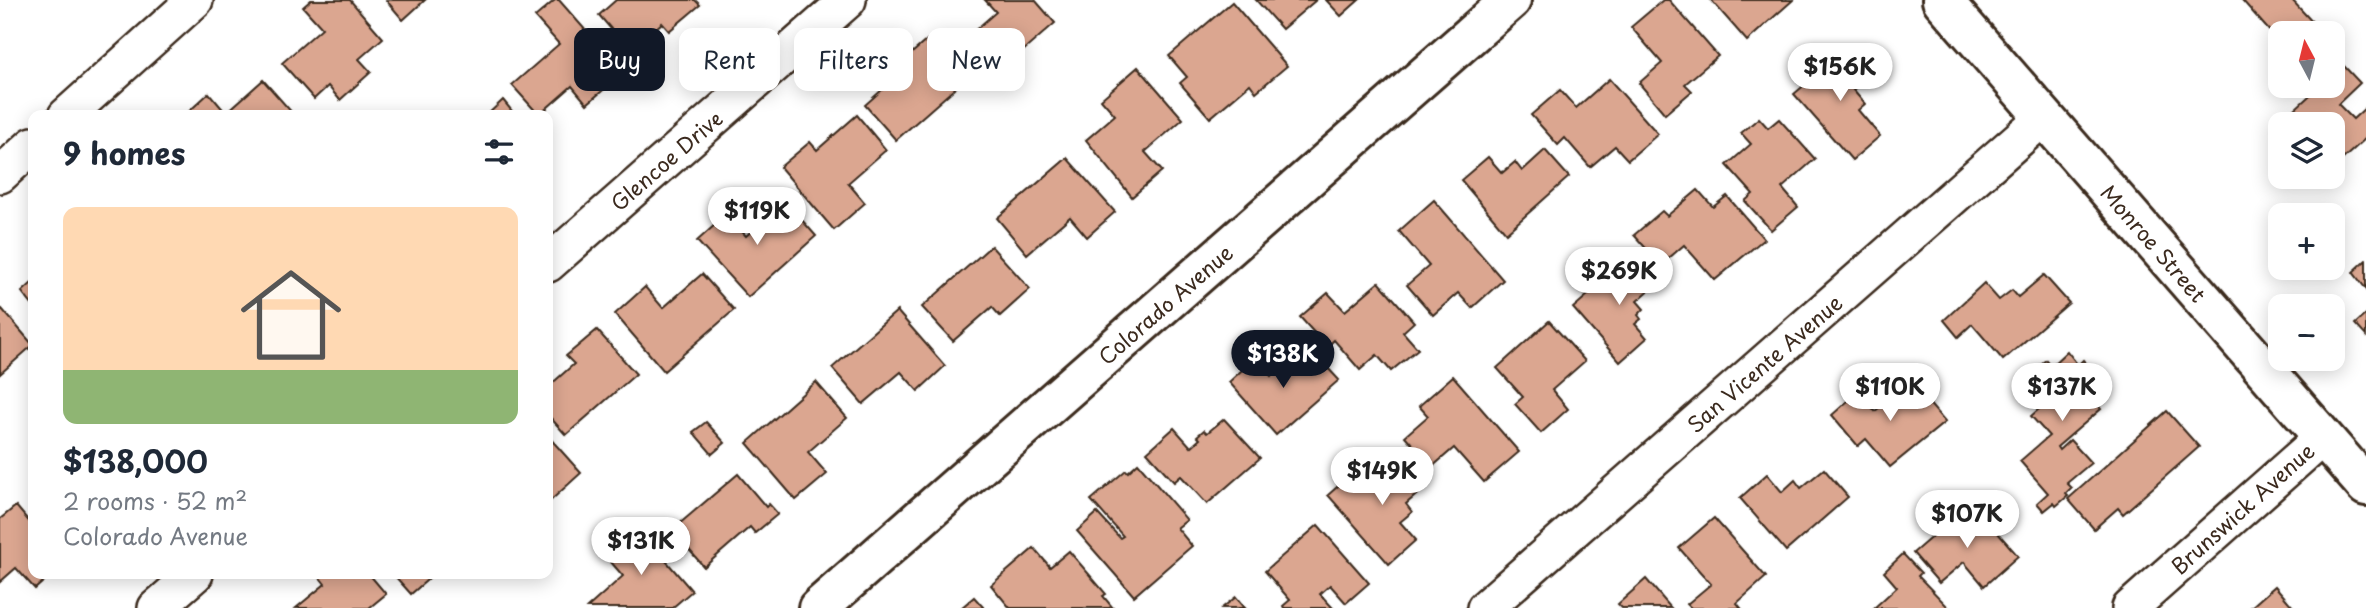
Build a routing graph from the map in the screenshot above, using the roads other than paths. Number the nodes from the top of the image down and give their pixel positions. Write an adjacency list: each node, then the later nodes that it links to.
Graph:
1 (195, 0): 5 (street)
2 (848, 0): 9 (street, Glencoe Drive)
3 (1511, 0): 14 (street, Colorado Avenue)
4 (1942, 0): 6 (street, Monroe Street)
5 (73, 110)
6 (2044, 117): 10 (street, Monroe Street); 15 (street, San Vicente Avenue)
7 (28, 150): 8 (street)
8 (0, 175)
9 (553, 260)
10 (2323, 437): 11 (street, Monroe Street); 16 (street, Brunswick Avenue)
11 (2366, 486)
12 (189, 579): 13 (street)
13 (156, 608)
14 (818, 608)
15 (1485, 608)
16 (2130, 608)

